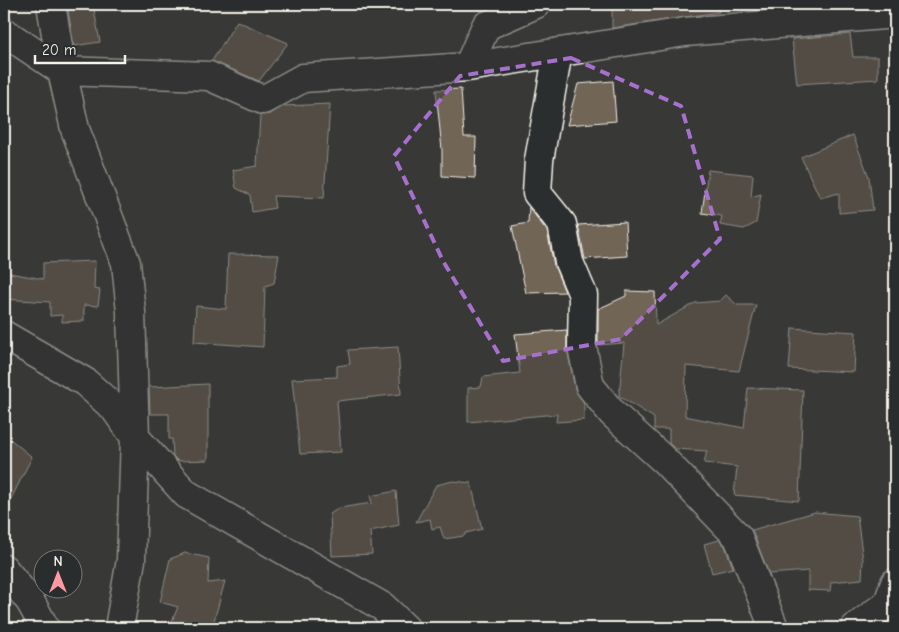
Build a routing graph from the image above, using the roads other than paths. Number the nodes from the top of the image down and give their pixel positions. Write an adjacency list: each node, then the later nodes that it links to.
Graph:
1 (51, 4): 8 (street)
2 (536, 4): 7 (street)
3 (851, 4): 4 (street)
4 (890, 12): 6 (street)
5 (4, 32): 8 (street)
6 (558, 52): 7 (street); 16 (street)
7 (468, 67): 8 (street)
8 (62, 71): 10 (street)
9 (4, 334): 10 (street)
10 (135, 438): 14 (street); 15 (street)
11 (4, 569): 13 (street)
12 (895, 583): 17 (street)
13 (45, 628)
14 (120, 628)
15 (405, 628)
16 (774, 628)
17 (855, 628)

